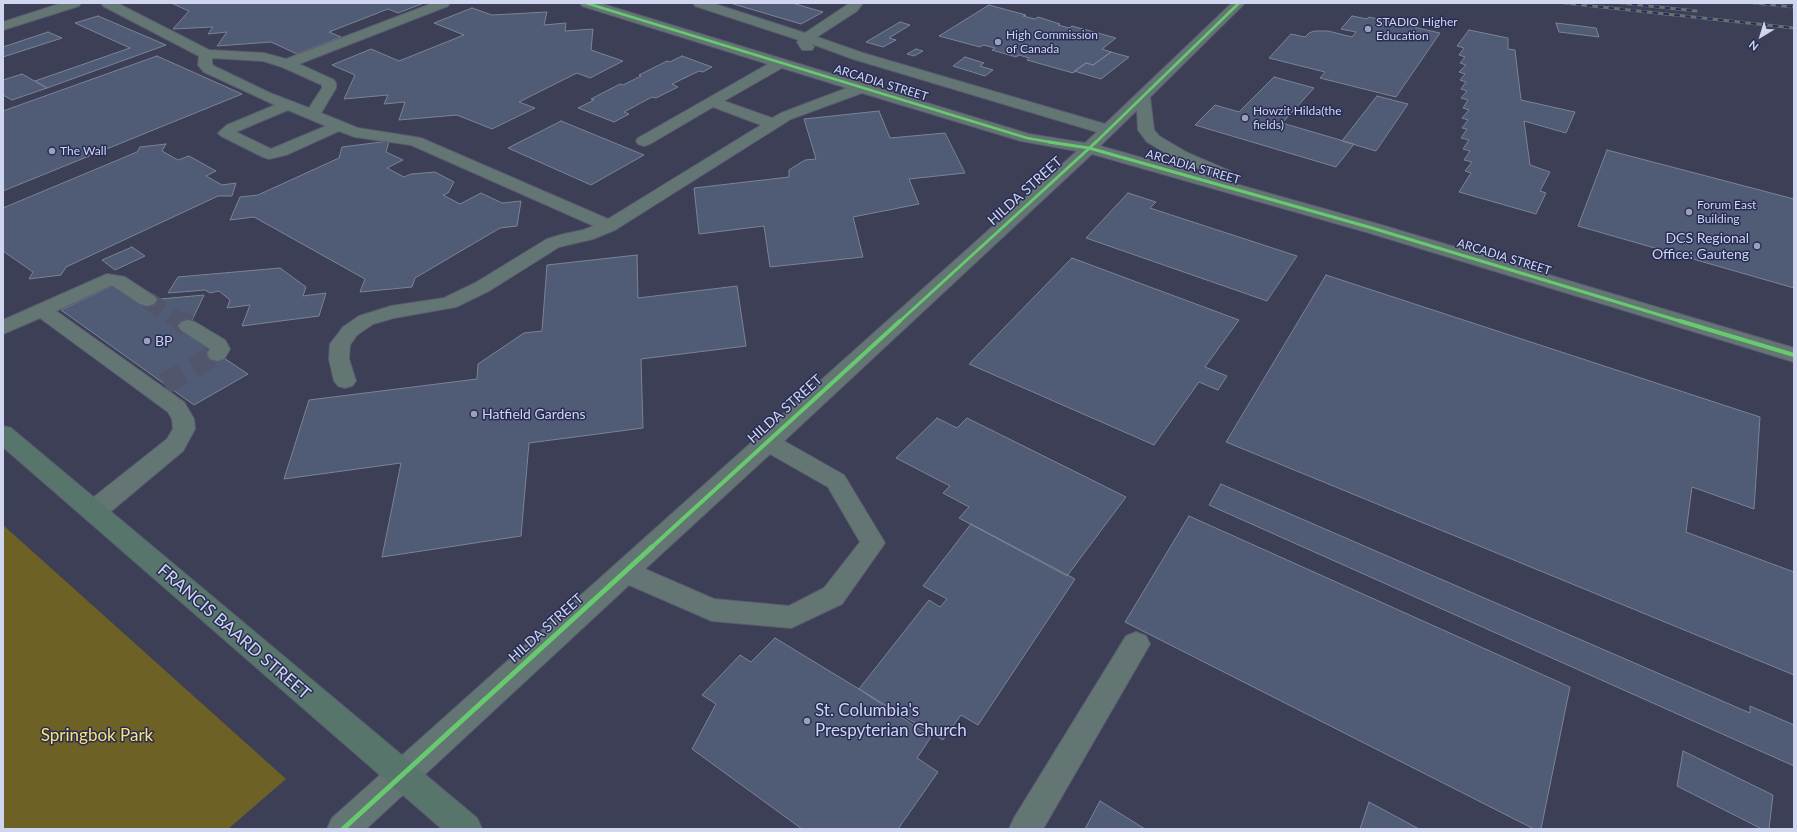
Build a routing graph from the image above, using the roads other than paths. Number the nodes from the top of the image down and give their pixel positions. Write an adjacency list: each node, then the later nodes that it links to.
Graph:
1 (75, 3): 9 (street)
2 (107, 3): 11 (street)
3 (444, 3): 12 (street)
4 (586, 3): 13 (street, ARCADIA STREET)
5 (611, 3): 21 (street)
6 (699, 3): 10 (street)
7 (1239, 3): 15 (street, HILDA STREET)
8 (857, 4): 10 (street)
9 (3, 26)
10 (807, 38): 21 (street)
11 (206, 54): 12 (street); 17 (street)
12 (287, 64): 18 (street)
13 (780, 64): 14 (street, ARCADIA STREET); 16 (street)
14 (861, 88): 19 (street); 21 (street, ARCADIA STREET)
15 (1143, 97): 21 (street, HILDA STREET); 24 (street)
16 (712, 102): 19 (street); 22 (street)
17 (288, 105): 18 (street); 20 (street)
18 (313, 114): 20 (street)
19 (773, 124): 23 (street)
20 (340, 125): 23 (street)
21 (1099, 139): 24 (street, ARCADIA STREET); 33 (street, HILDA STREET)
22 (644, 141)
23 (609, 226): 31 (street)
24 (1372, 228): 30 (street, ARCADIA STREET)
25 (147, 300): 26 (street)
26 (41, 310): 28 (street); 34 (street)
27 (188, 326): 29 (street)
28 (3, 328)
29 (217, 354)
30 (1794, 355)
31 (345, 381)
32 (3, 434): 34 (main road, FRANCIS BAARD STREET)
33 (766, 441): 35 (street, HILDA STREET); 35 (street)
34 (94, 511): 37 (main road, FRANCIS BAARD STREET)
35 (624, 572): 37 (street, HILDA STREET)
36 (1136, 644): 40 (street)
37 (401, 774): 38 (street, HILDA STREET); 39 (main road, FRANCIS BAARD STREET)
38 (343, 829)
39 (466, 829)
40 (1025, 829)

